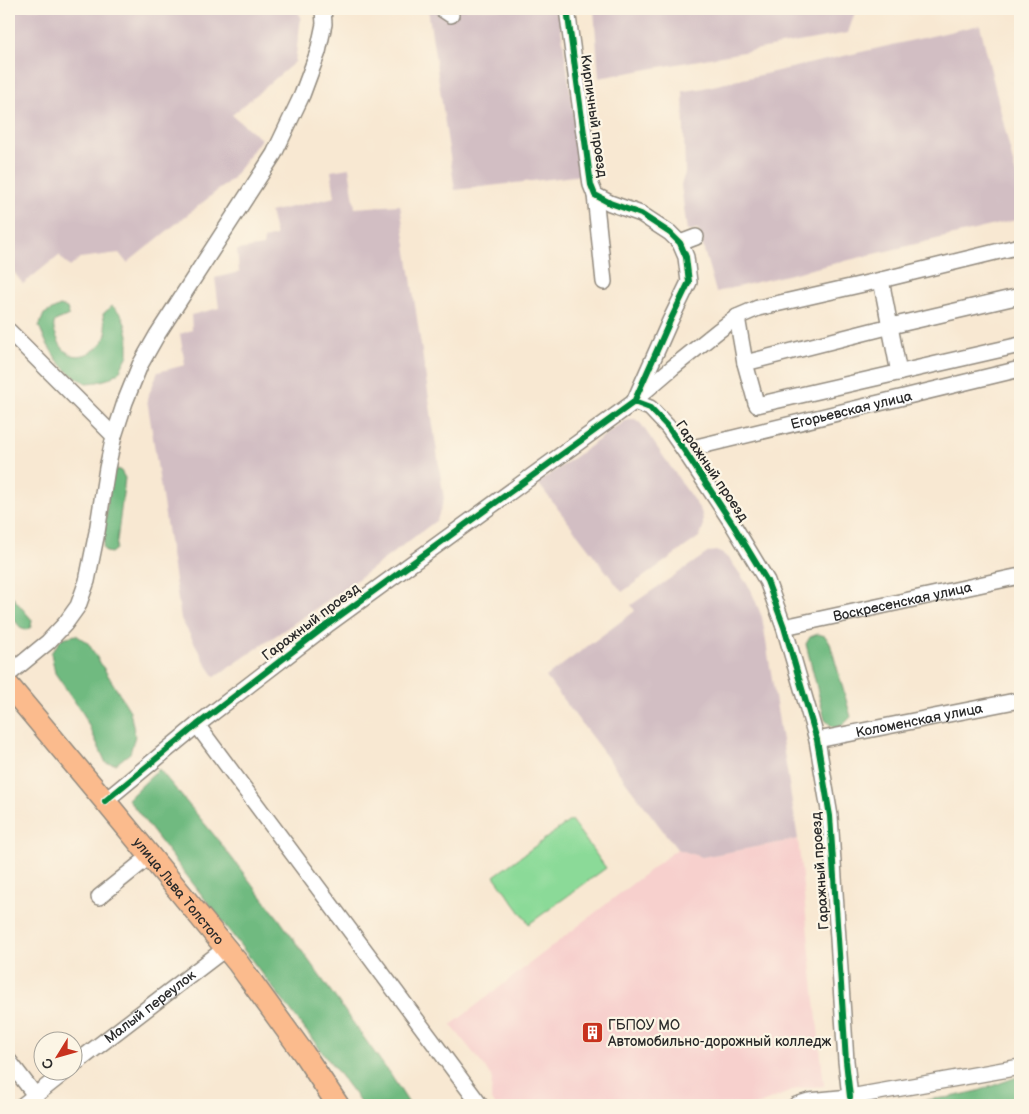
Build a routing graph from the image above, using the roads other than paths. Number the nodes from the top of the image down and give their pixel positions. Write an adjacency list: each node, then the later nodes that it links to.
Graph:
1 (323, 9): 18 (street)
2 (567, 9): 3 (street, Кирпичный проезд)
3 (595, 195): 5 (street, Кирпичный проезд); 8 (street)
4 (696, 237): 5 (street)
5 (680, 244): 17 (street)
6 (1020, 246): 7 (street)
7 (881, 280): 10 (street); 11 (street)
8 (604, 282)
9 (1020, 296): 11 (street)
10 (737, 318): 14 (street); 17 (street)
11 (891, 326): 14 (street); 16 (street)
12 (9, 333): 18 (street)
13 (1020, 345): 16 (street)
14 (745, 363): 16 (street)
15 (1020, 369): 19 (street, Егорьевская улица)
16 (899, 373)
17 (634, 402): 19 (street, Гаражный проезд); 25 (street, Гаражный проезд)
18 (114, 436): 22 (street)
19 (684, 450): 21 (street, Гаражный проезд)
20 (1020, 576): 21 (street, Воскресенская улица)
21 (784, 626): 26 (street, Гаражный проезд)
22 (9, 674)
23 (9, 686): 27 (highway, улица Льва Толстого)
24 (1020, 700): 26 (street, Коломенская улица)
25 (198, 725): 27 (street, Гаражный проезд); 40 (street)
26 (817, 740): 36 (street, Гаражный проезд)
27 (106, 801): 28 (highway, улица Льва Толстого)
28 (150, 856): 29 (street); 30 (highway, улица Льва Толстого)
29 (99, 896)
30 (226, 948): 31 (street, Малый переулок); 39 (highway, улица Льва Толстого)
31 (82, 1058)
32 (9, 1061): 35 (street)
33 (1020, 1067): 36 (street)
34 (51, 1082): 35 (street)
35 (35, 1094): 38 (street)
36 (850, 1096): 37 (street)
37 (805, 1104)
38 (23, 1105)
39 (338, 1105)
40 (480, 1105)

